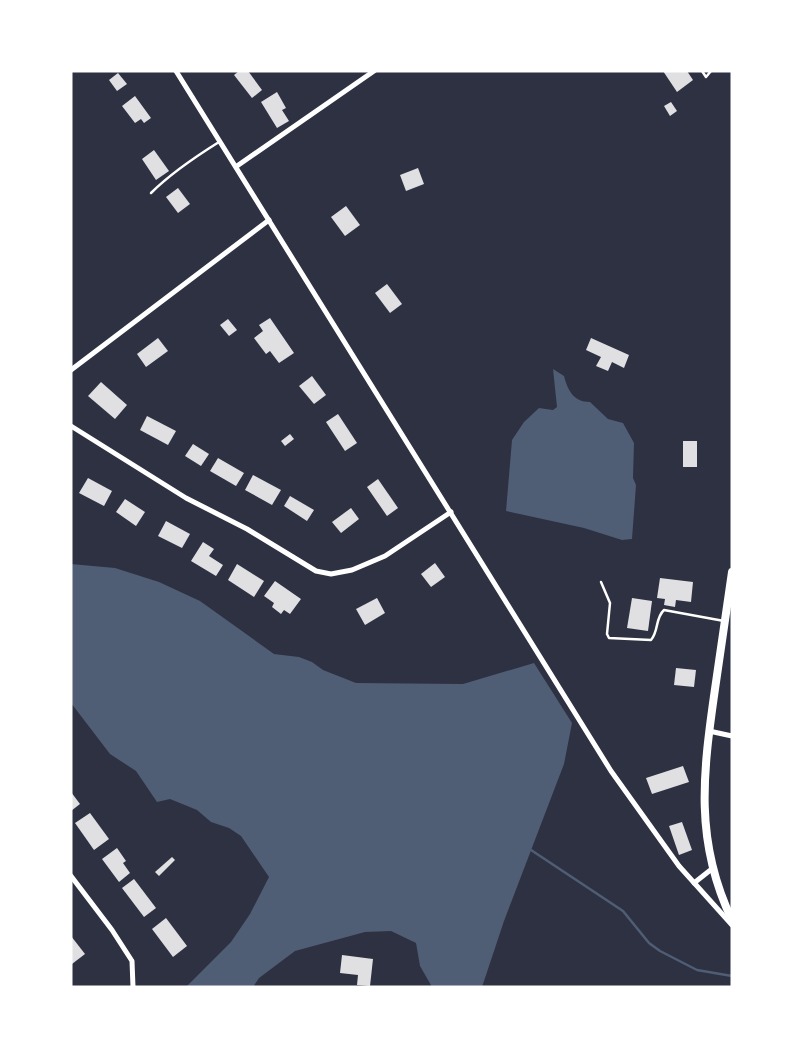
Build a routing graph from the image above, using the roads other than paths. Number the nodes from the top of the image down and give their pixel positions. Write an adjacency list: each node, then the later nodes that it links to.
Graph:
1 (176, 71): 5 (street)
2 (374, 71): 6 (street)
3 (702, 71): 4 (lane)
4 (712, 71)
5 (220, 141): 6 (street); 7 (lane)
6 (237, 166): 8 (street)
7 (151, 193)
8 (269, 220): 9 (street); 11 (street)
9 (71, 370)
10 (71, 426): 11 (street)
11 (451, 512): 19 (street)
12 (732, 572): 14 (main road)
13 (602, 582): 14 (lane)
14 (725, 621): 15 (main road)
15 (709, 731): 16 (street); 17 (main road)
16 (732, 736)
17 (713, 868): 19 (street); 20 (main road)
18 (71, 876): 22 (street)
19 (694, 883): 21 (street)
20 (732, 920)
21 (732, 925)
22 (133, 987)

